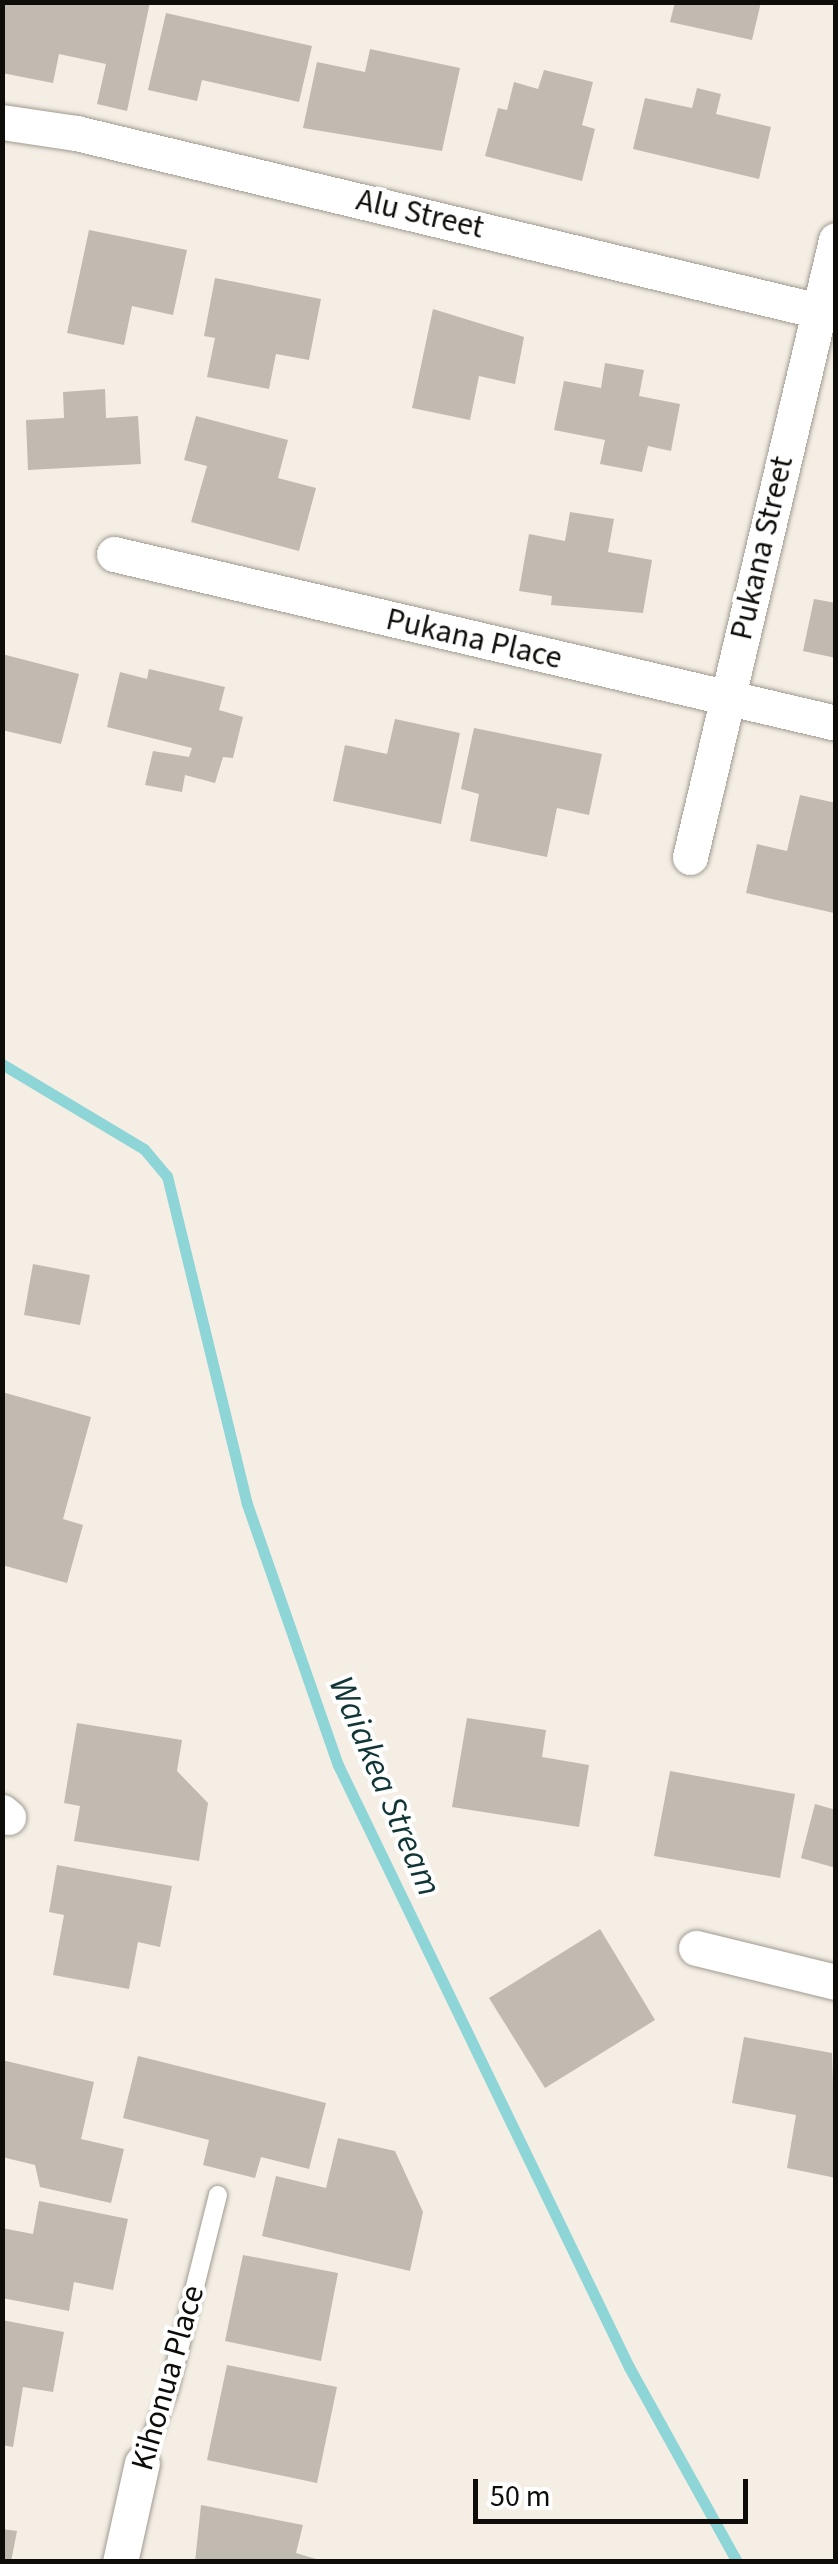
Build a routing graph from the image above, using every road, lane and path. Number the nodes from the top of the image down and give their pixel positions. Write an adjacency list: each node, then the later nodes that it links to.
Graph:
1 (2, 122): 3 (street, Alu Street)
2 (836, 240): 3 (street, Pukana Street)
3 (827, 313): 5 (street, Pukana Street)
4 (114, 554): 5 (street, Pukana Place)
5 (726, 699): 6 (street, Pukana Place); 7 (street, Pukana Street)
6 (836, 722)
7 (690, 857)
8 (696, 1948): 9 (street)
9 (836, 1982)
10 (218, 2195): 11 (lane, Kihonua Place)
11 (142, 2463): 12 (street, Kihonua Place)
12 (120, 2562)

